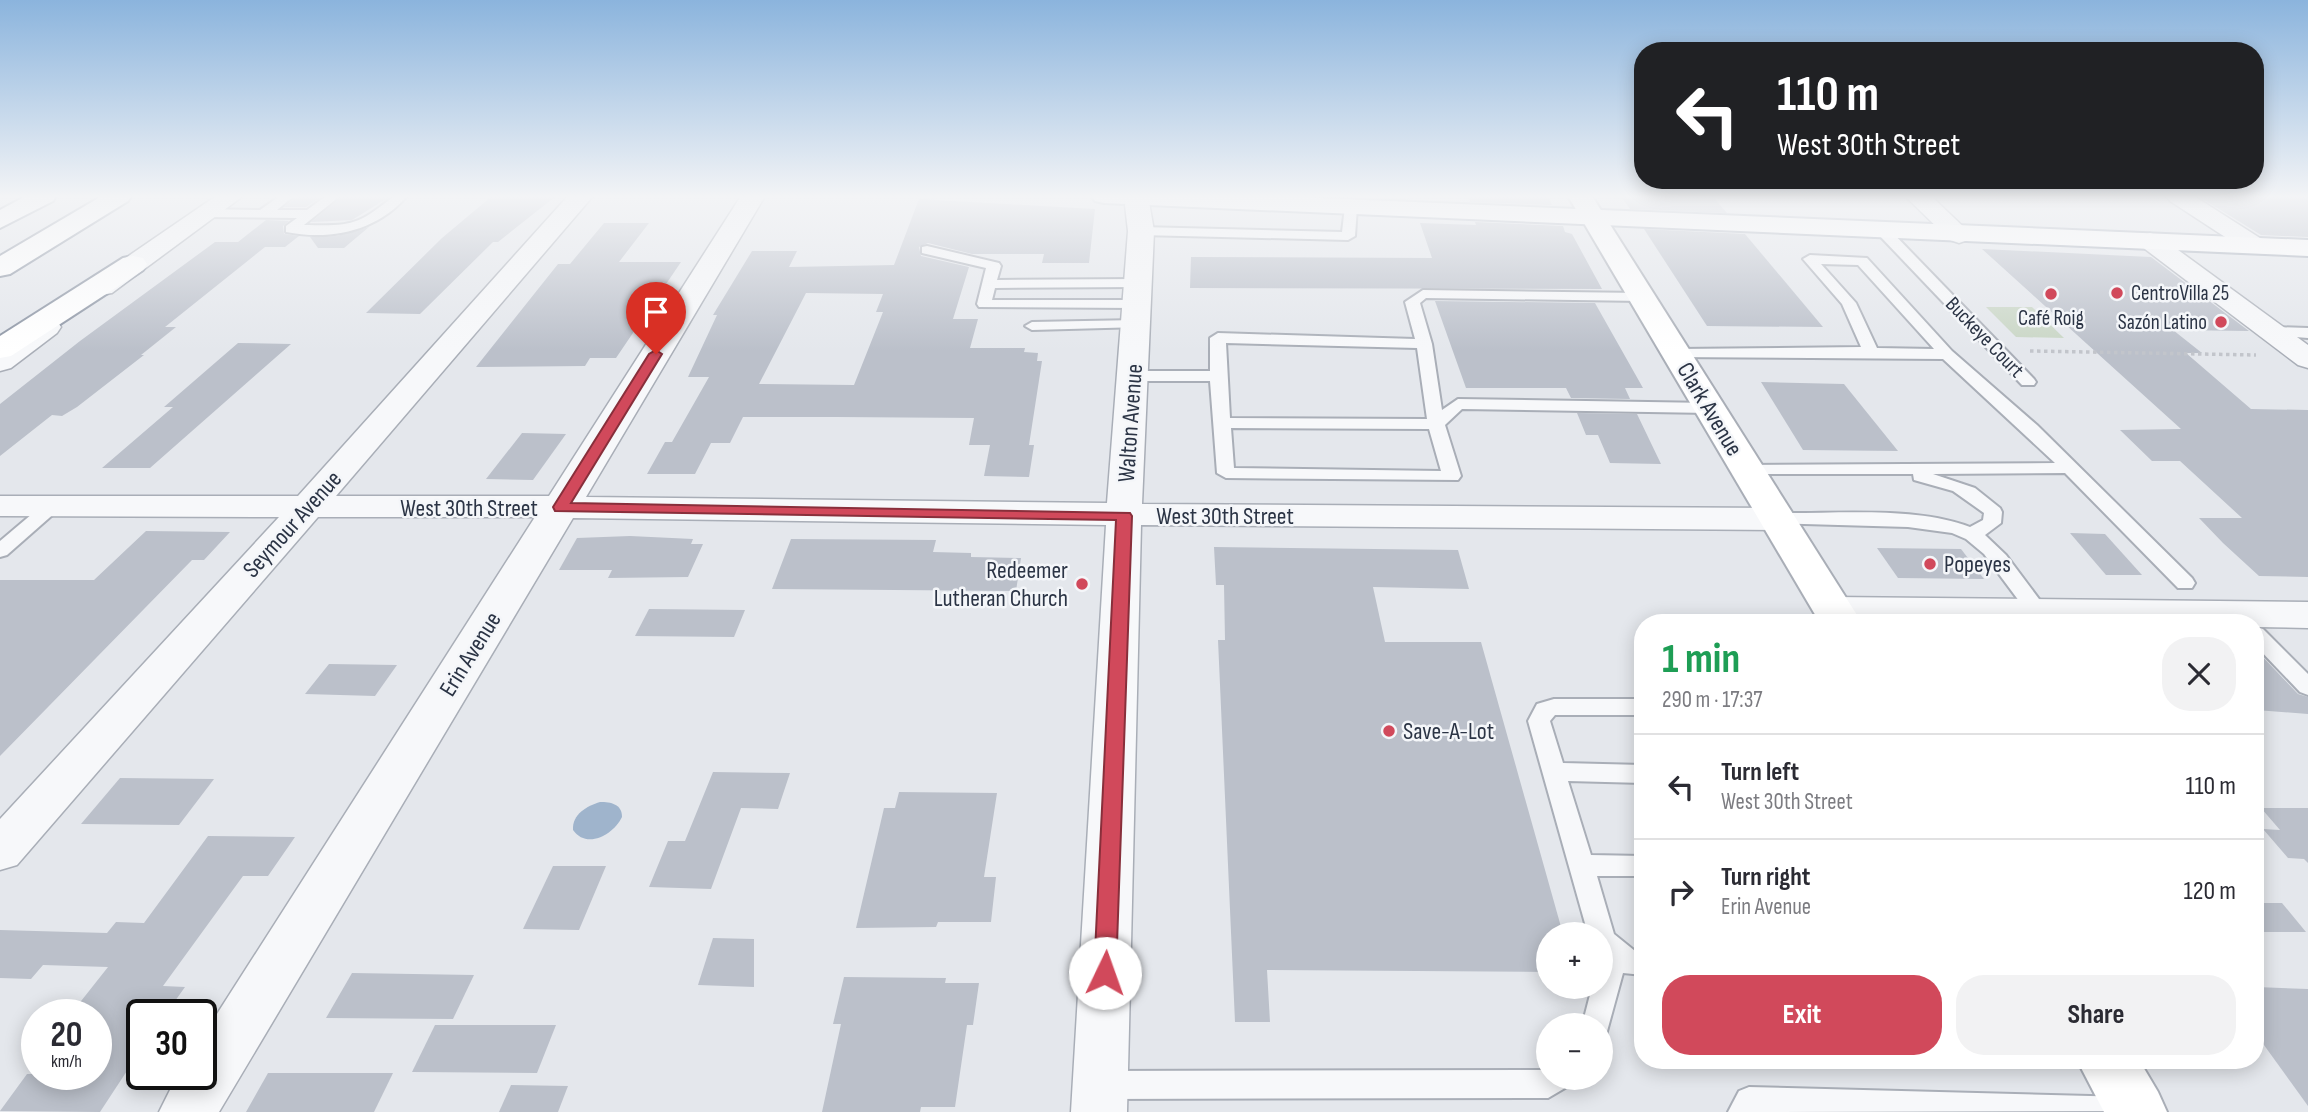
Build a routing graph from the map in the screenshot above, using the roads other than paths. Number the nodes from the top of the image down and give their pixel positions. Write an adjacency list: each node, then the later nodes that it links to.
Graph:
1 (33, 248): 11 (main road)
2 (156, 248): 10 (street)
3 (535, 248): 36 (street, Seymour Avenue)
4 (721, 248): 35 (street, Erin Avenue)
5 (1132, 248): 13 (street, Walton Avenue)
6 (1612, 248): 12 (main road, Clark Avenue)
7 (1899, 248): 26 (lane, Buckeye Court)
8 (2158, 248): 17 (street)
9 (928, 250): 13 (lane)
10 (133, 264): 18 (main road); 23 (street)
11 (0, 268)
12 (1642, 297): 16 (lane); 20 (main road, Clark Avenue)
13 (1137, 304): 14 (lane); 24 (street, Walton Avenue)
14 (1032, 326)
15 (2308, 333): 17 (lane)
16 (1424, 344): 25 (lane); 29 (lane)
17 (2269, 344): 22 (street)
18 (0, 349)
19 (1871, 352): 20 (lane); 21 (lane); 21 (lane)
20 (1676, 354): 27 (main road, Clark Avenue)
21 (1947, 354): 30 (lane)
22 (2308, 359)
23 (0, 362)
24 (1134, 376): 25 (lane); 37 (street, Walton Avenue)
25 (1218, 376): 28 (lane)
26 (2028, 382)
27 (1710, 408): 29 (lane); 31 (main road, Clark Avenue)
28 (1222, 423): 29 (lane); 29 (lane)
29 (1436, 424)
30 (2069, 468): 32 (lane); 41 (lane)
31 (1746, 469): 32 (lane); 38 (main road, Clark Avenue)
32 (1889, 469): 39 (lane)
33 (0, 506): 34 (street, West 30th Street)
34 (51, 507): 36 (street, West 30th Street); 40 (lane)
35 (561, 507): 36 (street, West 30th Street); 37 (street, West 30th Street); 62 (street, Erin Avenue)
36 (307, 508): 53 (street, Seymour Avenue)
37 (1124, 516): 38 (street, West 30th Street); 61 (street, Walton Avenue)
38 (1777, 519): 39 (lane); 43 (main road, Clark Avenue)
39 (1972, 534): 42 (lane)
40 (0, 551)
41 (2185, 583)
42 (2038, 612): 44 (street); 45 (street)
43 (1835, 614)
44 (1958, 614)
45 (2073, 614)
46 (2308, 615): 47 (street)
47 (2264, 621)
48 (2264, 642): 49 (lane)
49 (2308, 687)
50 (1634, 707): 51 (lane)
51 (1554, 772): 52 (lane); 54 (lane)
52 (1634, 774)
53 (0, 851)
54 (1581, 865): 55 (lane); 56 (lane)
55 (1634, 866)
56 (1615, 953): 57 (lane); 58 (lane)
57 (1634, 963)
58 (1599, 1013)
59 (2111, 1069): 64 (main road)
60 (1536, 1084): 61 (lane)
61 (1100, 1098)
62 (187, 1112)
63 (1743, 1112): 64 (lane)
64 (2137, 1112)

